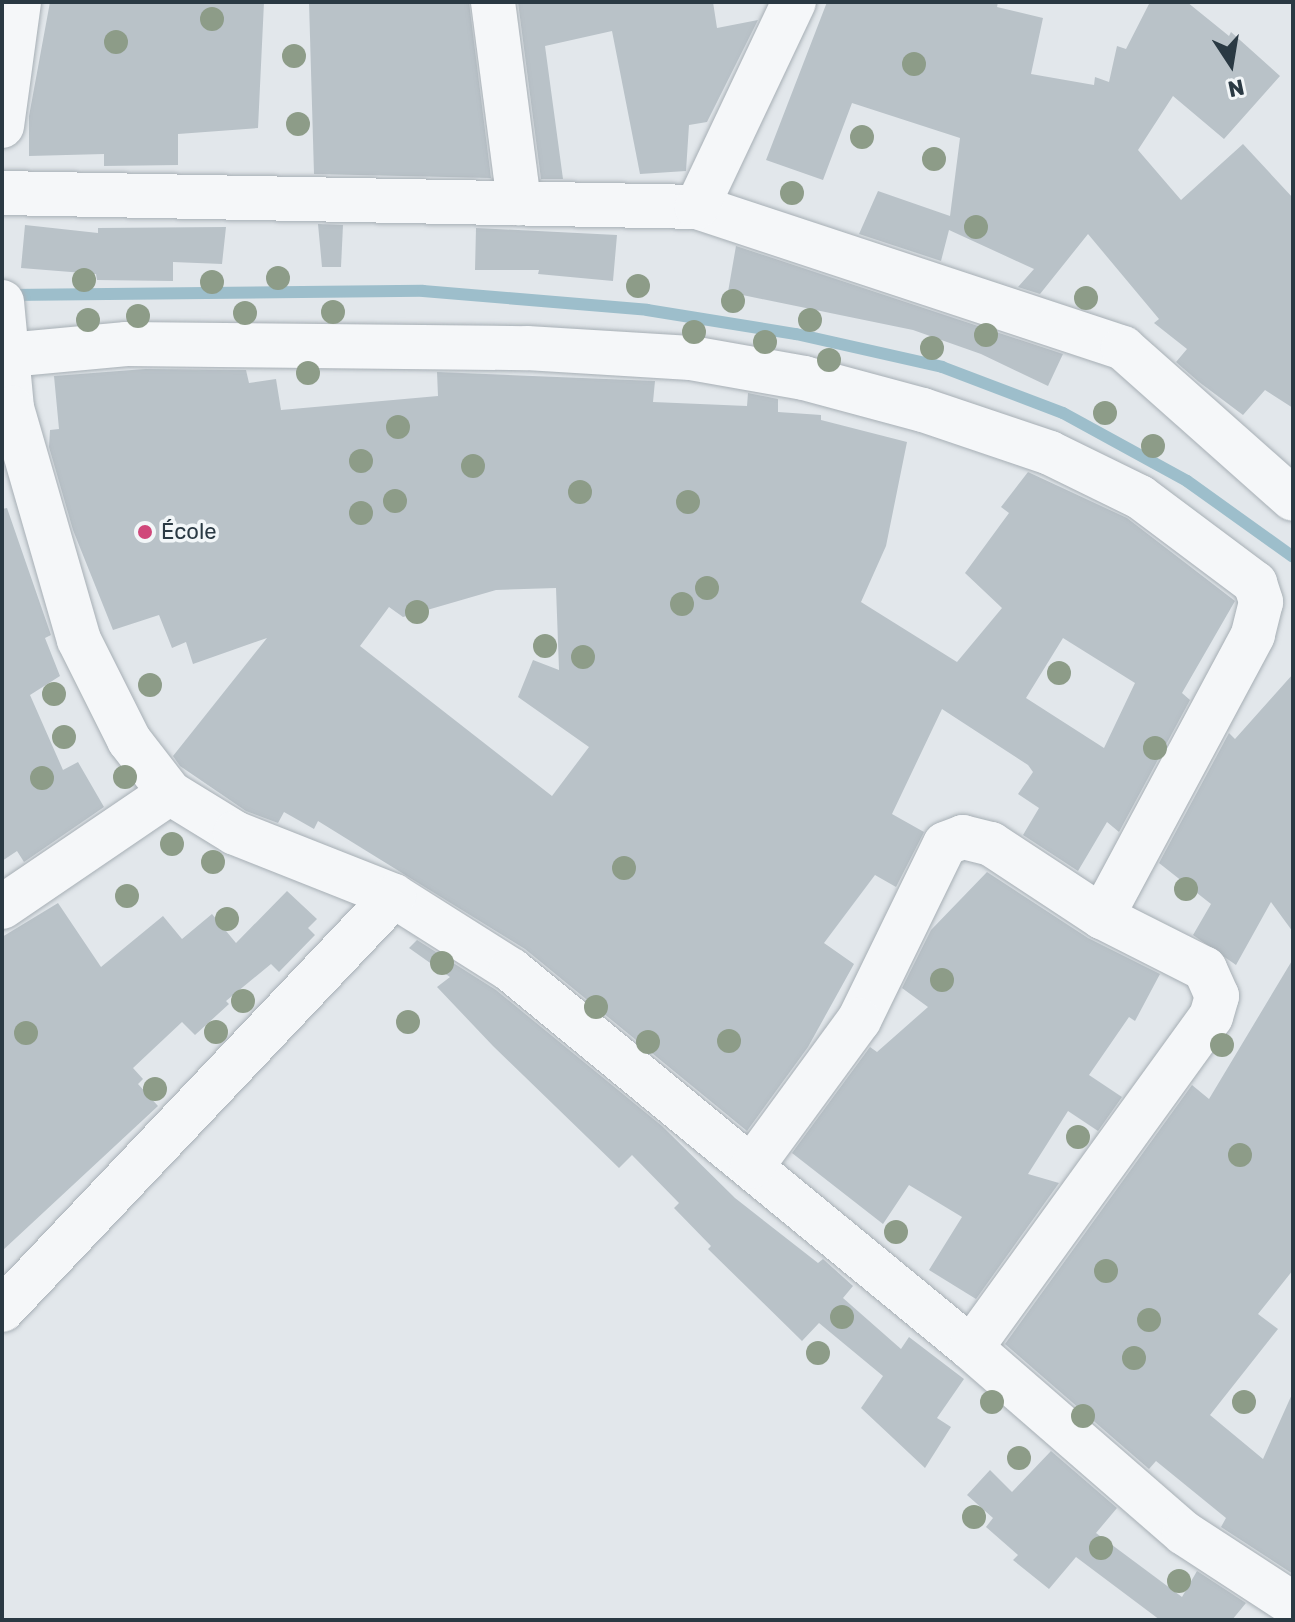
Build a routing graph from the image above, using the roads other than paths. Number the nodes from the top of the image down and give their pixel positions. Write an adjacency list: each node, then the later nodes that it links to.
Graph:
1 (19, 2): 4 (street)
2 (493, 2): 6 (street)
3 (794, 2): 7 (street)
4 (2, 126)
5 (2, 193): 6 (street)
6 (519, 203): 7 (street)
7 (697, 207): 10 (street)
8 (5, 330): 9 (street); 14 (street)
9 (7, 407): 11 (street)
10 (1293, 499)
11 (170, 793): 12 (street); 13 (street)
12 (394, 896): 15 (street); 16 (street)
13 (2, 907)
14 (1102, 917): 15 (street); 17 (street)
15 (752, 1166): 17 (street)
16 (2, 1310)
17 (971, 1348): 18 (street)
18 (1293, 1604)

